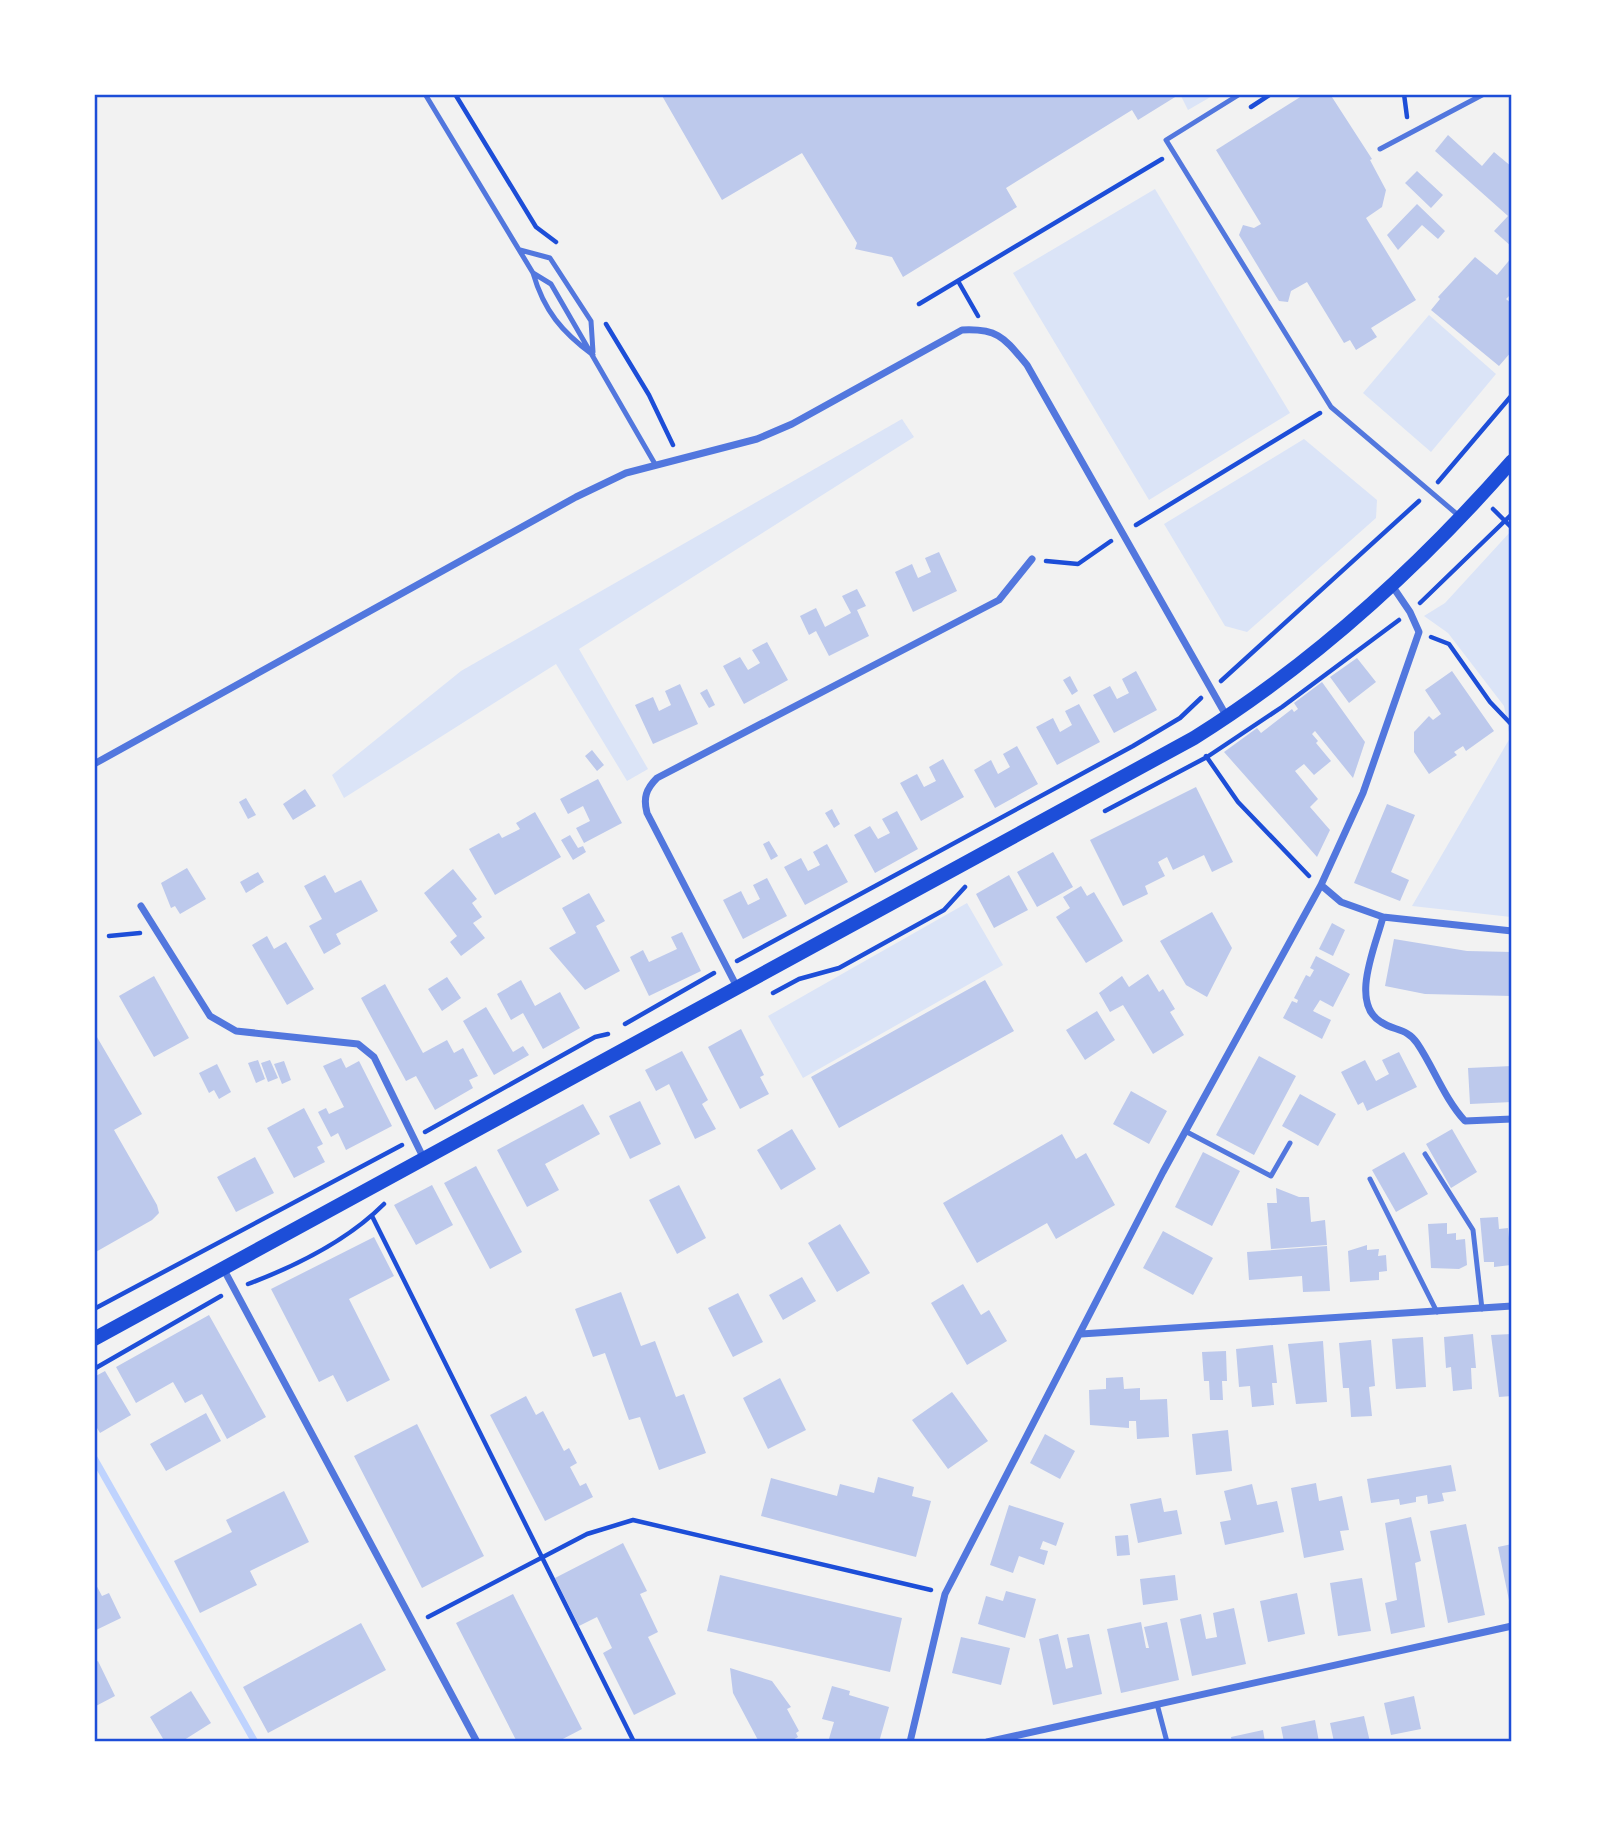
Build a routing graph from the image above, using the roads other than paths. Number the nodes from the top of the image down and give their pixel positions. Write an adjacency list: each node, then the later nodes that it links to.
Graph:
1 (425, 94): 5 (lane)
2 (1240, 94): 10 (lane)
3 (1484, 94): 4 (lane)
4 (1380, 149)
5 (519, 249): 6 (lane); 7 (lane)
6 (533, 273): 7 (lane); 7 (lane)
7 (593, 355): 9 (lane)
8 (1511, 461): 10 (main road)
9 (655, 464): 13 (street); 14 (street)
10 (1461, 517): 12 (main road)
11 (1032, 559): 19 (street)
12 (1391, 584): 13 (main road); 15 (street)
13 (1227, 717): 19 (main road)
14 (94, 764)
15 (1321, 885): 17 (street); 21 (street)
16 (141, 906): 24 (street)
17 (1383, 917): 18 (street); 20 (street)
18 (1511, 932)
19 (738, 988): 24 (main road)
20 (1511, 1119)
21 (1185, 1131): 22 (lane); 30 (street)
22 (1290, 1143)
23 (1425, 1154): 28 (lane)
24 (424, 1160): 26 (main road)
25 (1370, 1179): 29 (lane)
26 (223, 1267): 31 (main road); 34 (street)
27 (1511, 1306): 28 (street)
28 (1482, 1309): 29 (street)
29 (1437, 1312): 30 (street)
30 (1081, 1334): 35 (street)
31 (94, 1339)
32 (1511, 1626): 33 (street)
33 (1157, 1704): 36 (street); 37 (lane)
34 (477, 1741)
35 (910, 1741)
36 (988, 1741)
37 (1167, 1741)

